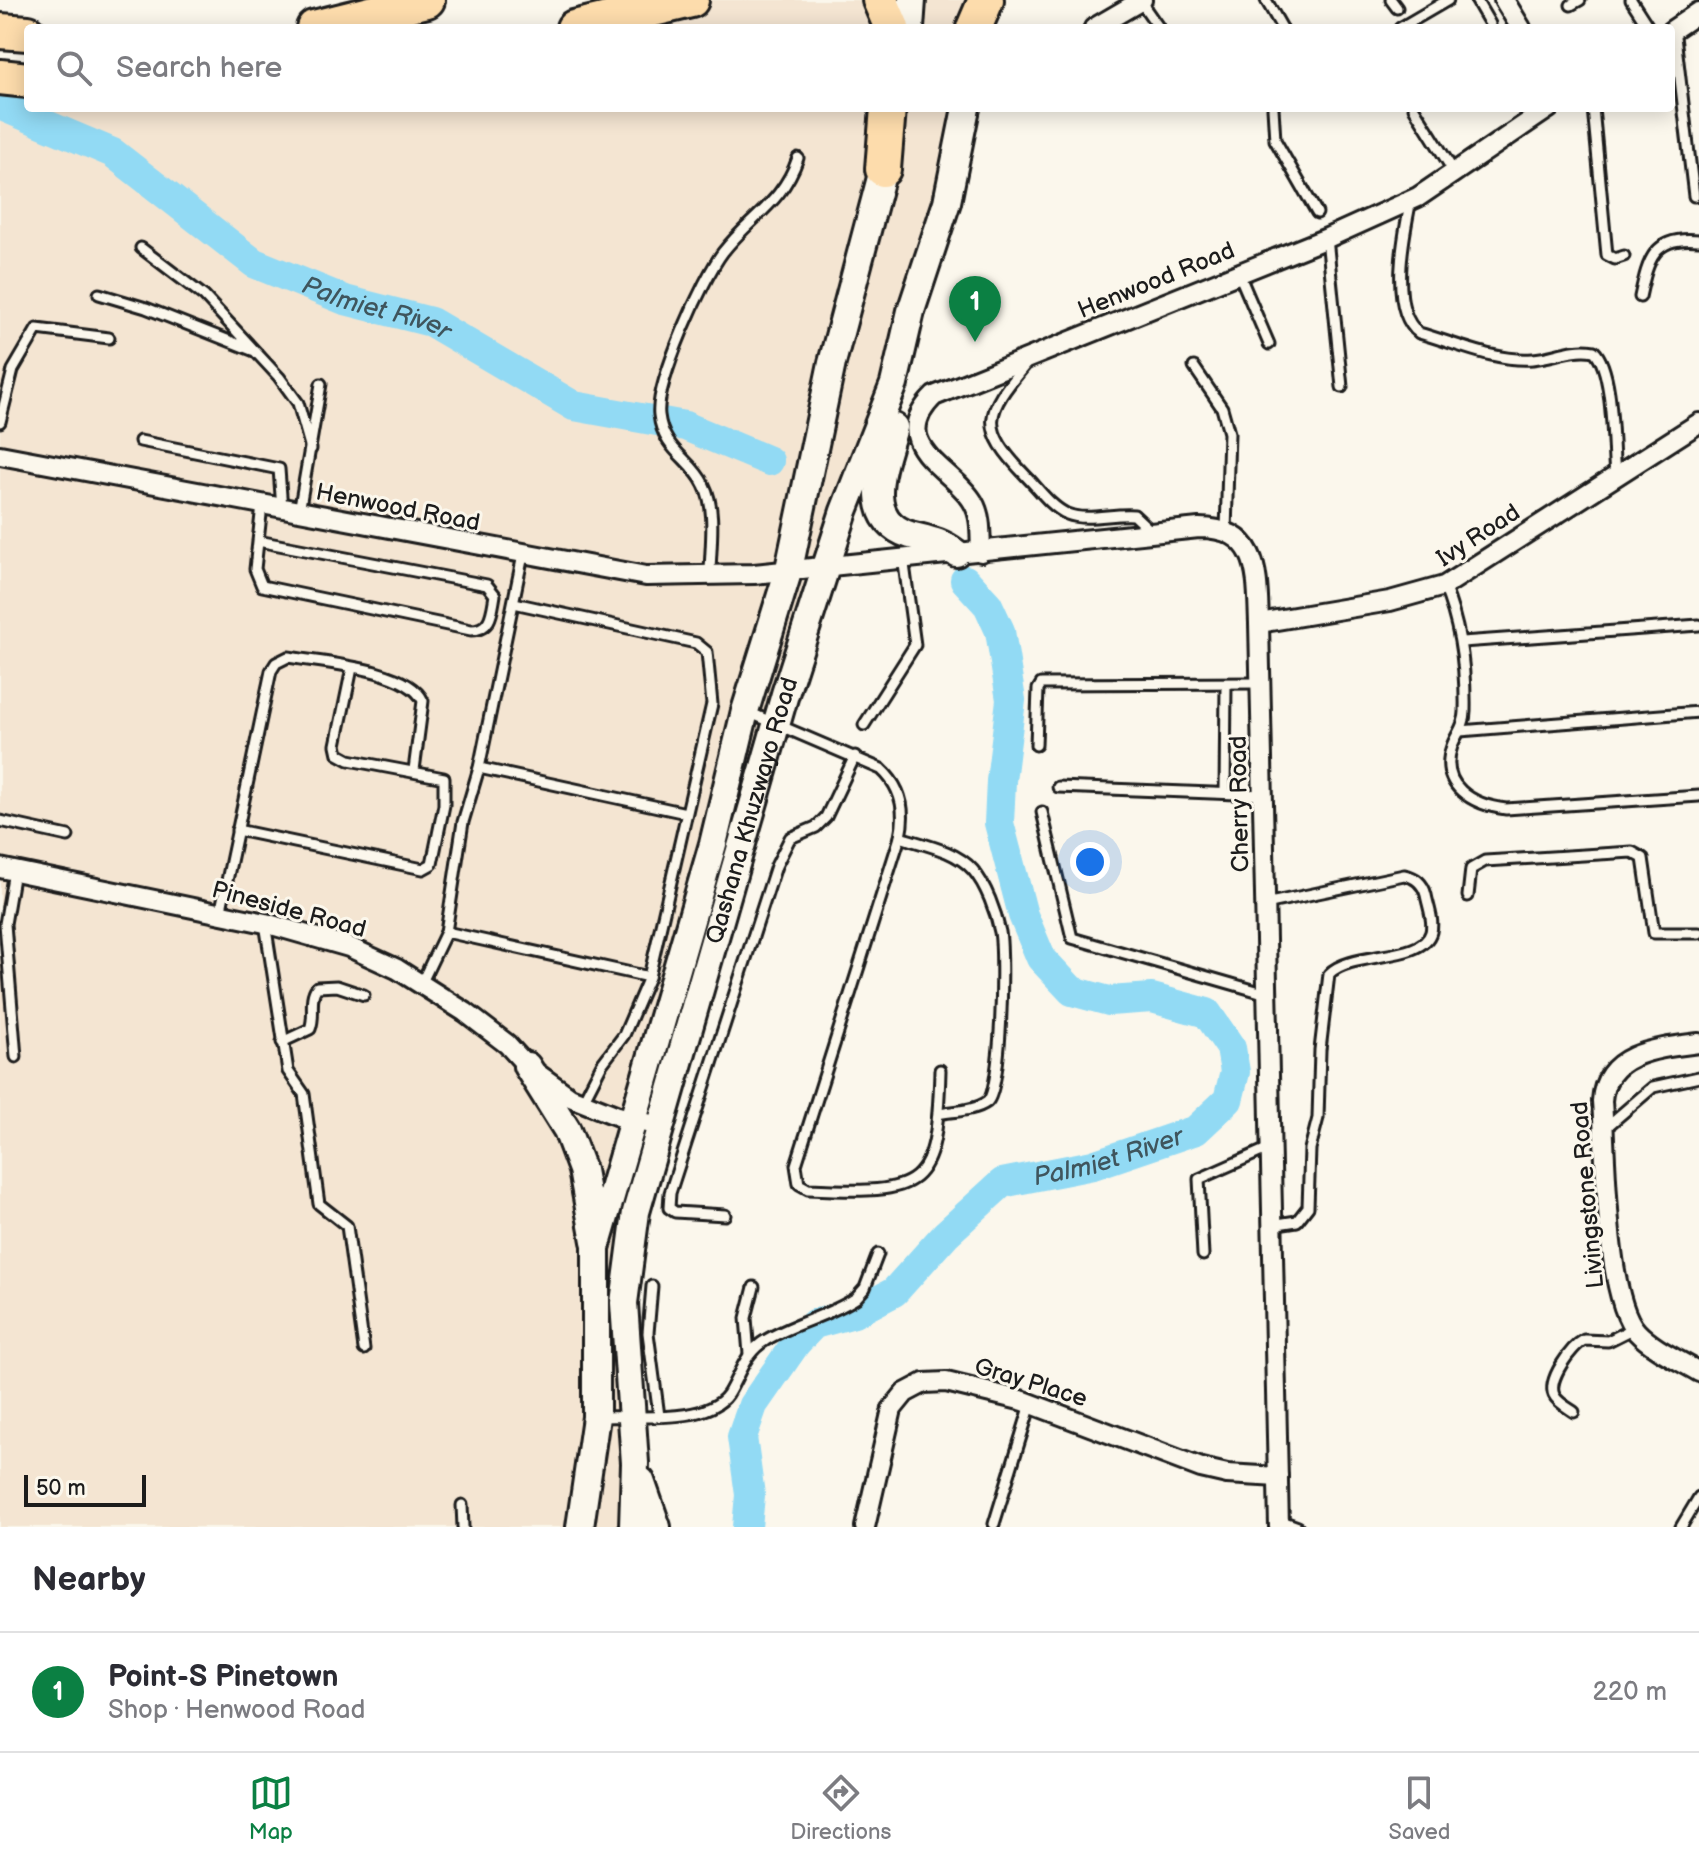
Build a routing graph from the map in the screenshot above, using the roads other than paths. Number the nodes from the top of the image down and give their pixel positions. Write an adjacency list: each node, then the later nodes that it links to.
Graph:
1 (427, 0): 14 (highway)
2 (691, 0): 15 (highway)
3 (880, 0): 16 (highway)
4 (912, 0): 17 (main road)
5 (975, 0): 18 (main road)
6 (986, 0): 19 (highway)
7 (1266, 0): 22 (lane)
8 (1448, 0): 23 (lane)
9 (1476, 0): 24 (lane)
10 (1504, 0): 25 (street)
11 (1631, 0): 26 (lane)
12 (1141, 1): 20 (street); 21 (lane)
13 (1699, 12): 27 (street)
14 (330, 24)
15 (591, 24)
16 (890, 24)
17 (910, 24)
18 (974, 24)
19 (976, 24)
20 (1101, 24)
21 (1153, 24)
22 (1280, 24)
23 (1407, 24)
24 (1490, 24)
25 (1518, 24)
26 (1646, 24)
27 (1675, 29)
28 (0, 31): 29 (highway)
29 (24, 33)
30 (1675, 46): 43 (lane)
31 (0, 77): 32 (highway)
32 (24, 80)
33 (888, 112): 41 (highway)
34 (897, 112): 41 (main road, Qashana Khuzwayo Road)
35 (965, 112): 59 (main road, Qashana Khuzwayo Road)
36 (1273, 112): 45 (lane)
37 (1416, 112): 42 (lane)
38 (1543, 112): 42 (street, Henwood Road)
39 (1593, 112): 49 (lane)
40 (798, 158): 77 (lane)
41 (883, 169): 76 (main road, Qashana Khuzwayo Road)
42 (1454, 172): 44 (street, Henwood Road)
43 (1694, 196)
44 (1411, 200): 46 (street, Henwood Road); 66 (lane)
45 (1317, 213)
46 (1327, 238): 50 (street, Henwood Road); 60 (lane)
47 (1699, 240): 52 (lane)
48 (141, 248): 55 (lane)
49 (1624, 256)
50 (1238, 273): 54 (lane); 56 (street, Henwood Road)
51 (99, 294): 55 (lane)
52 (1640, 297)
53 (109, 338): 61 (lane)
54 (1269, 344)
55 (252, 350): 64 (lane)
56 (1034, 354): 70 (lane); 72 (street, Henwood Road)
57 (1194, 367): 69 (lane)
58 (321, 384): 64 (lane)
59 (894, 384): 72 (main road); 75 (main road, Qashana Khuzwayo Road)
60 (1342, 387)
61 (0, 422)
62 (1699, 423): 66 (street, Ivy Road)
63 (140, 441): 68 (lane)
64 (311, 449): 68 (lane)
65 (0, 455): 67 (street, Henwood Road)
66 (1615, 475): 78 (street, Ivy Road)
67 (262, 505): 68 (street, Henwood Road); 71 (lane)
68 (290, 510): 73 (street, Henwood Road)
69 (1226, 531): 70 (street); 80 (street, Cherry Road)
70 (1154, 533): 72 (street)
71 (258, 541): 71 (lane)
72 (968, 552): 74 (street)
73 (523, 555): 77 (street, Henwood Road); 79 (lane)
74 (903, 557): 75 (street); 89 (lane)
75 (828, 563): 76 (street); 88 (main road, Qashana Khuzwayo Road)
76 (789, 569): 77 (street, Henwood Road); 86 (main road, Qashana Khuzwayo Road)
77 (710, 575)
78 (1444, 586): 80 (street, Ivy Road); 82 (lane)
79 (514, 603): 93 (lane); 100 (lane)
80 (1259, 623): 84 (street, Cherry Road)
81 (1699, 625): 82 (lane)
82 (1462, 642): 90 (lane)
83 (352, 668): 94 (lane); 94 (lane); 102 (lane)
84 (1260, 683): 85 (lane); 97 (street, Cherry Road)
85 (1226, 684): 91 (lane); 96 (lane)
86 (745, 711): 88 (lane); 124 (main road, Qashana Khuzwayo Road)
87 (1699, 712): 90 (lane)
88 (777, 724): 92 (lane); 125 (main road, Qashana Khuzwayo Road)
89 (864, 725)
90 (1460, 731): 98 (lane)
91 (1036, 745)
92 (855, 756): 104 (lane); 128 (lane)
93 (479, 768): 100 (lane); 110 (lane)
94 (414, 770): 102 (lane)
95 (1058, 787): 96 (lane)
96 (1225, 792): 97 (lane)
97 (1263, 795): 107 (street, Cherry Road)
98 (1699, 796)
99 (1042, 812): 114 (lane)
100 (686, 813): 112 (lane)
101 (0, 821): 103 (lane)
102 (237, 830): 108 (lane)
103 (68, 836)
104 (900, 837): 123 (lane); 123 (lane)
105 (7, 870): 108 (street, Pineside Road); 118 (lane)
106 (1468, 896): 111 (lane)
107 (1265, 904): 114 (street, Cherry Road); 129 (lane)
108 (220, 914): 109 (street, Pineside Road)
109 (265, 923): 113 (street, Pineside Road); 116 (lane)
110 (446, 932): 112 (lane); 113 (lane)
111 (1699, 933)
112 (649, 977): 122 (lane)
113 (421, 984): 119 (street, Pineside Road)
114 (1267, 994): 127 (street, Cherry Road)
115 (364, 995): 116 (lane)
116 (282, 1042): 136 (lane)
117 (1699, 1043): 126 (street, Livingstone Road)
118 (16, 1057)
119 (527, 1066): 122 (street, Pineside Road); 130 (main road)
120 (940, 1070): 123 (lane)
121 (1699, 1077): 126 (lane)
122 (582, 1103): 124 (street, Pineside Road)
123 (939, 1114)
124 (634, 1121): 125 (street, Pineside Road); 130 (main road, Qashana Khuzwayo Road)
125 (663, 1127): 141 (main road, Qashana Khuzwayo Road)
126 (1604, 1129): 135 (street, Livingstone Road)
127 (1269, 1148): 129 (street, Cherry Road); 132 (lane)
128 (725, 1215)
129 (1271, 1225): 145 (street, Cherry Road)
130 (596, 1248): 143 (main road, Qashana Khuzwayo Road)
131 (878, 1254): 137 (lane)
132 (1203, 1255)
133 (652, 1286): 142 (lane)
134 (754, 1287): 137 (lane)
135 (1634, 1328): 138 (street); 140 (lane)
136 (364, 1349)
137 (749, 1354): 142 (lane)
138 (1699, 1372)
139 (1031, 1404): 145 (street, Gray Place); 149 (lane); 154 (street, Gray Place)
140 (1574, 1412)
141 (632, 1416): 142 (lane); 143 (lane); 144 (main road, Qashana Khuzwayo Road)
142 (659, 1416)
143 (596, 1417): 151 (main road, Qashana Khuzwayo Road)
144 (635, 1463): 152 (main road, Qashana Khuzwayo Road); 153 (main road)
145 (1278, 1477): 148 (street, Cherry Road)
146 (1699, 1497): 156 (lane)
147 (462, 1505): 150 (lane)
148 (1279, 1523): 155 (lane)
149 (994, 1524)
150 (463, 1527)
151 (580, 1527)
152 (633, 1527)
153 (657, 1527)
154 (865, 1527)
155 (1298, 1527)
156 (1681, 1527)

